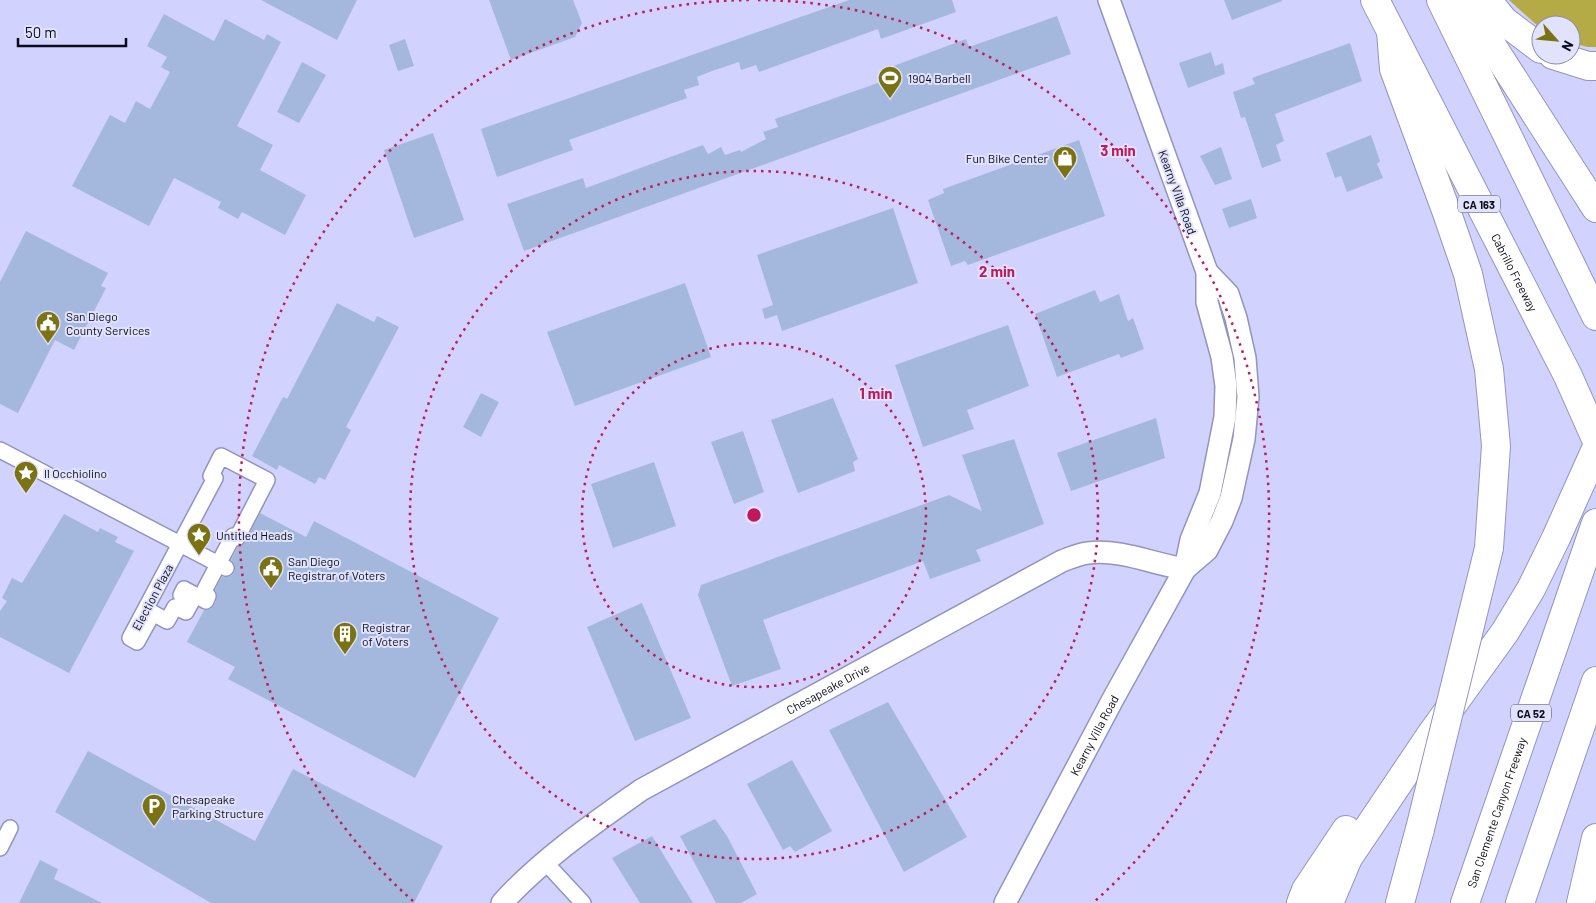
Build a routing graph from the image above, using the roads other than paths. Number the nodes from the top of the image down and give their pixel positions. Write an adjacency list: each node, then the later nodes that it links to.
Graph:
1 (1109, 0): 18 (main road, Kearny Villa Road)
2 (1375, 0): 6 (highway, Cabrillo Freeway / CA 163)
3 (1441, 0): 11 (highway)
4 (1468, 0): 10 (highway)
5 (1487, 0): 7 (highway)
6 (1391, 32): 12 (highway, Cabrillo Freeway / CA 163); 30 (highway, bridge)
7 (1531, 41)
8 (1581, 64): 9 (highway)
9 (1596, 66)
10 (1596, 208)
11 (1593, 309)
12 (1596, 439)
13 (1596, 449): 20 (highway)
14 (0, 450): 16 (street)
15 (1596, 523): 31 (highway, San Clemente Canyon Freeway / CA 52)
16 (180, 545): 17 (street); 17 (street, Election Plaza); 17 (street, Election Plaza)
17 (222, 566)
18 (1185, 569): 24 (main road, Chesapeake Drive); 27 (main road, Kearny Villa Road)
19 (1596, 681): 32 (highway)
20 (1430, 736): 28 (highway); 29 (highway)
21 (10, 828): 23 (street)
22 (1596, 838): 33 (highway)
23 (0, 848)
24 (545, 862): 25 (main road, Chesapeake Drive); 26 (street)
25 (502, 903)
26 (583, 903)
27 (1005, 903)
28 (1301, 903)
29 (1328, 903)
30 (1400, 903)
31 (1465, 903)
32 (1520, 903)
33 (1581, 903)

